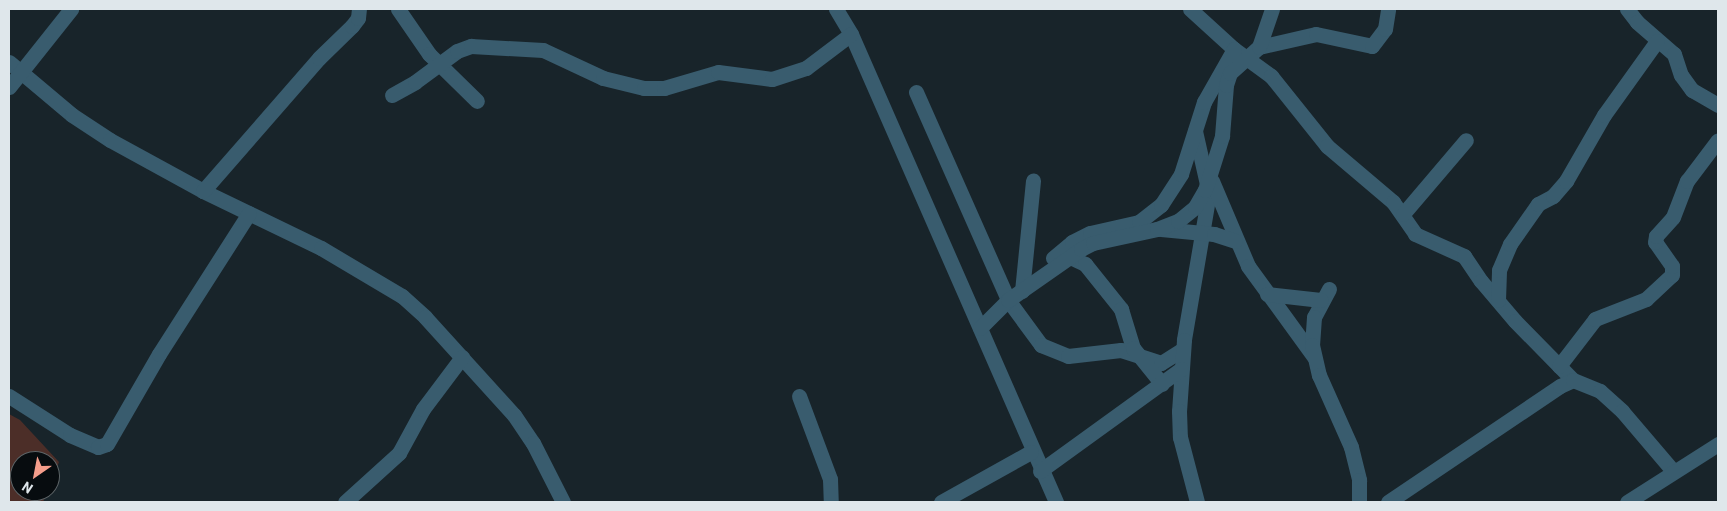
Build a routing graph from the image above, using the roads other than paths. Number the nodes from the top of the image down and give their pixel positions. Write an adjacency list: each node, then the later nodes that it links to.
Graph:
1 (71, 9): 15 (street)
2 (359, 9): 26 (street)
3 (398, 9): 14 (street)
4 (836, 9): 9 (street)
5 (1190, 9): 12 (street)
6 (1272, 9): 11 (street)
7 (1388, 9): 11 (street)
8 (1627, 9): 10 (street)
9 (851, 34): 14 (street); 37 (street)
10 (1657, 41): 20 (street); 36 (street)
11 (1259, 47): 13 (street)
12 (1234, 49): 13 (street); 21 (street)
13 (1247, 59): 24 (street); 28 (street)
14 (440, 63): 18 (street); 19 (street)
15 (15, 67): 16 (street); 26 (street)
16 (9, 87)
17 (916, 92): 35 (street)
18 (392, 95)
19 (478, 101)
20 (1718, 106)
21 (1195, 131): 24 (street); 33 (street)
22 (1466, 140): 28 (street)
23 (1718, 140): 42 (street)
24 (1209, 178): 29 (street); 30 (street); 31 (street)
25 (1033, 181): 33 (street)
26 (203, 191): 27 (street)
27 (249, 214): 40 (street); 46 (street)
28 (1403, 214): 36 (street)
29 (1157, 229): 30 (street); 32 (street)
30 (1204, 232): 31 (street); 38 (street)
31 (1235, 241): 34 (street)
32 (1070, 257): 33 (street); 39 (street)
33 (1027, 288): 35 (street)
34 (1267, 294): 41 (street); 41 (street)
35 (1008, 300): 37 (street); 39 (street)
36 (1498, 300): 42 (street)
37 (980, 328): 49 (street)
38 (1183, 349): 39 (street); 43 (street)
39 (1137, 354): 45 (street)
40 (462, 357): 52 (street); 53 (street)
41 (1315, 358): 58 (street)
42 (1559, 366): 44 (street)
43 (1181, 368): 45 (street); 57 (street)
44 (1573, 380): 51 (street); 59 (street)
45 (1162, 384): 50 (street)
46 (9, 396)
47 (799, 396): 54 (street)
48 (1718, 444): 51 (street)
49 (1031, 452): 50 (street); 55 (street)
50 (1040, 471): 56 (street)
51 (1673, 471): 60 (street)
52 (345, 502)
53 (563, 502)
54 (831, 502)
55 (941, 502)
56 (1056, 502)
57 (1197, 502)
58 (1359, 502)
59 (1388, 502)
60 (1627, 502)

